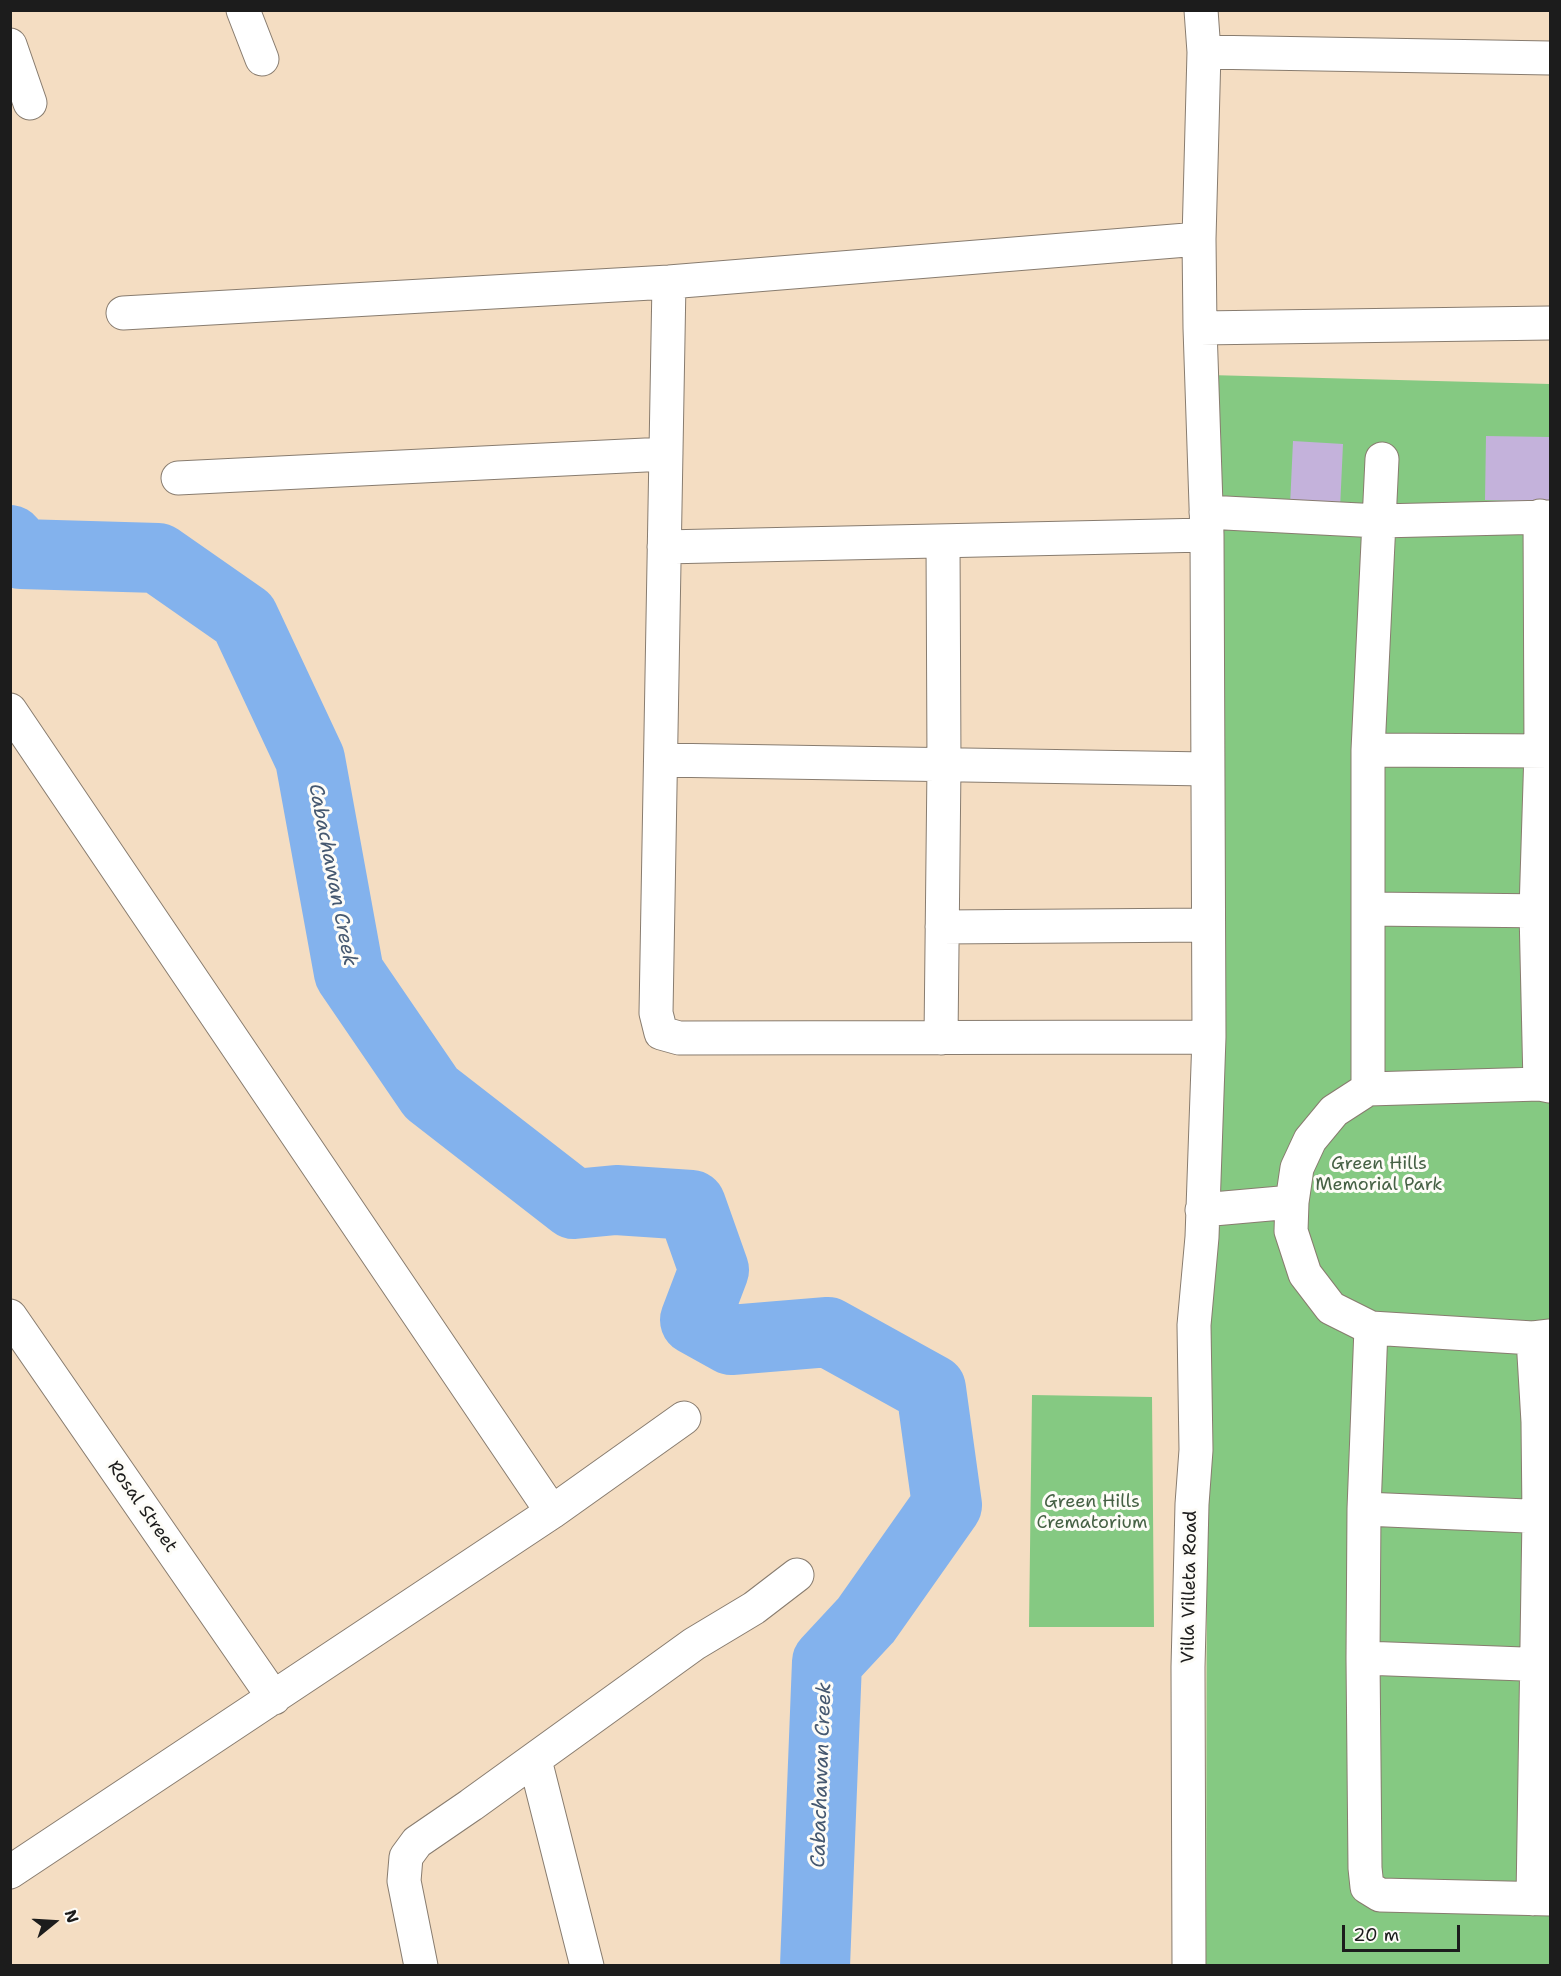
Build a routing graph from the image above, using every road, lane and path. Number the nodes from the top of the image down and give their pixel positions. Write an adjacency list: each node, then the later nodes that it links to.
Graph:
1 (243, 10): 6 (street)
2 (1201, 10): 4 (street, Villa Villeta Road)
3 (10, 45): 7 (street)
4 (1204, 52): 5 (street); 8 (street, Villa Villeta Road)
5 (1551, 58)
6 (262, 59)
7 (30, 104)
8 (1199, 239): 9 (street); 12 (street, Villa Villeta Road)
9 (669, 282): 10 (street); 13 (street)
10 (123, 313)
11 (1551, 323): 12 (street)
12 (1200, 328): 18 (street, Villa Villeta Road)
13 (666, 454): 15 (street); 20 (street)
14 (1382, 459): 17 (street)
15 (178, 478)
16 (1545, 517): 17 (street); 23 (street)
17 (1379, 521): 18 (street); 22 (street)
18 (1206, 523): 19 (street); 26 (street, Villa Villeta Road)
19 (943, 541): 20 (street); 25 (street)
20 (664, 547): 24 (street)
21 (10, 710): 42 (street)
22 (1368, 750): 23 (street); 27 (street)
23 (1546, 751): 28 (street)
24 (662, 760): 25 (street); 32 (street)
25 (944, 765): 26 (street); 30 (street)
26 (1207, 769): 29 (street, Villa Villeta Road)
27 (1369, 909): 28 (street); 34 (street)
28 (1544, 911): 33 (street)
29 (1208, 925): 30 (street); 31 (street, Villa Villeta Road)
30 (942, 927): 32 (street)
31 (1209, 1037): 32 (street); 36 (street, Villa Villeta Road)
32 (941, 1038)
33 (1545, 1085): 34 (street)
34 (1368, 1089): 35 (street)
35 (1292, 1202): 36 (street); 38 (street)
36 (1202, 1210): 53 (street, Villa Villeta Road)
37 (10, 1316): 47 (street, Rosal Street)
38 (1371, 1328): 39 (street); 41 (street)
39 (1542, 1337): 43 (street)
40 (684, 1418): 42 (street)
41 (1364, 1509): 43 (street); 45 (street)
42 (552, 1512): 47 (street)
43 (1545, 1517): 46 (street)
44 (798, 1575): 48 (street)
45 (1363, 1658): 46 (street); 50 (street)
46 (1543, 1664): 50 (street)
47 (274, 1698): 49 (street)
48 (535, 1760): 51 (street); 52 (street)
49 (10, 1872)
50 (1542, 1899)
51 (421, 1965)
52 (587, 1965)
53 (1189, 1965)

